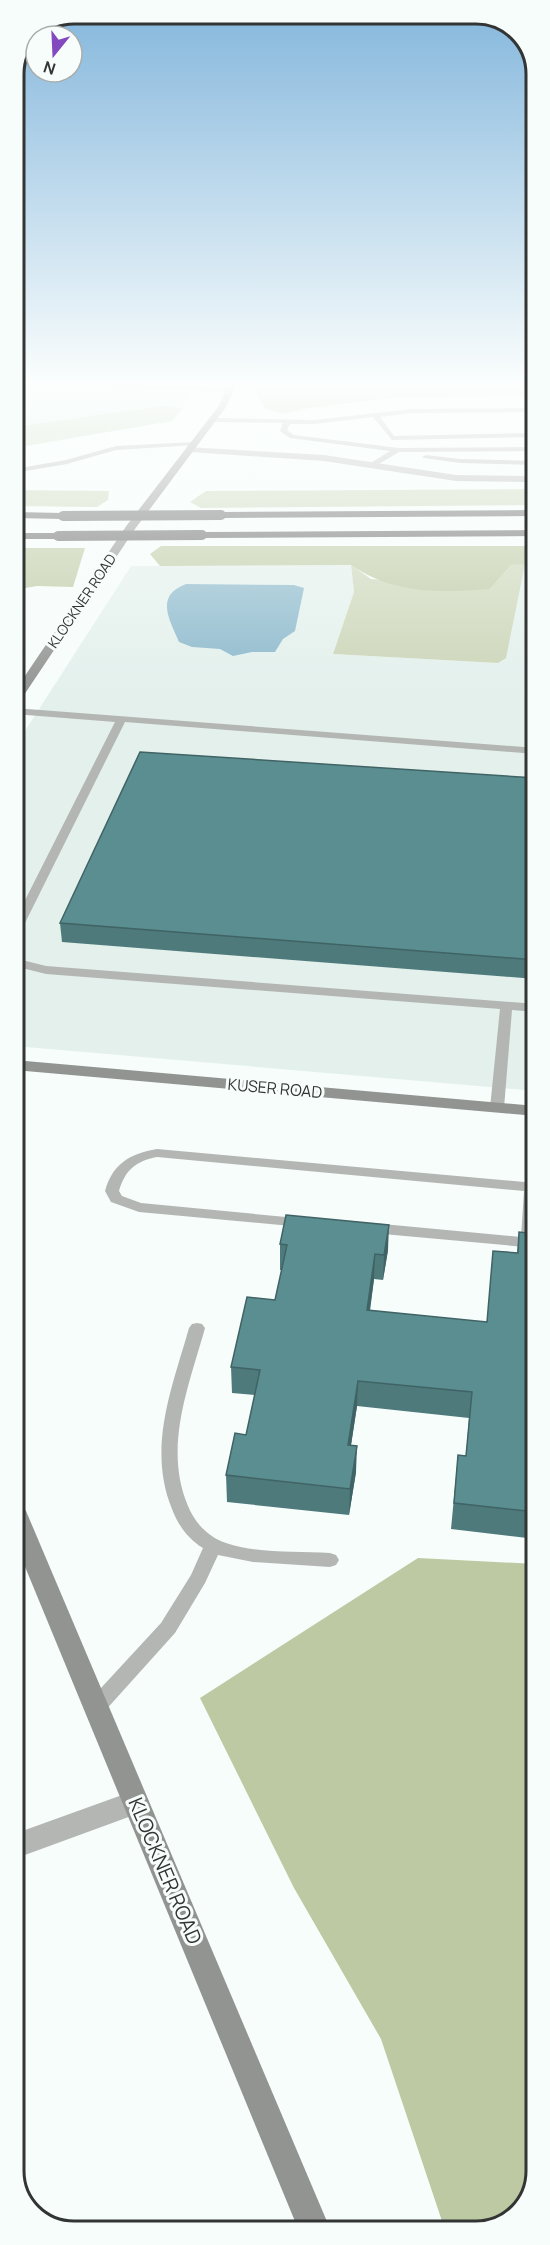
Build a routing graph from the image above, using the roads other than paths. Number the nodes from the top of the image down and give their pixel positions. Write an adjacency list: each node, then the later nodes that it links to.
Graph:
1 (160, 489): 6 (main road, KLOCKNER ROAD)
2 (526, 513): 3 (highway, bridge)
3 (24, 515)
4 (526, 533): 5 (highway, bridge)
5 (24, 536)
6 (24, 686)
7 (24, 712): 8 (lane)
8 (121, 720): 9 (lane); 10 (lane)
9 (526, 750)
10 (24, 913)
11 (24, 964): 12 (lane)
12 (506, 1006): 13 (lane); 15 (lane)
13 (526, 1007)
14 (24, 1066): 15 (main road, KUSER ROAD)
15 (497, 1108): 16 (main road, KUSER ROAD)
16 (526, 1110)
17 (526, 1186): 18 (lane)
18 (316, 1223)
19 (363, 1227): 20 (lane)
20 (526, 1242)
21 (197, 1328): 23 (lane)
22 (24, 1535): 25 (main road, KLOCKNER ROAD)
23 (213, 1546): 24 (lane); 25 (lane)
24 (330, 1560)
25 (96, 1707): 26 (main road, KLOCKNER ROAD)
26 (136, 1802): 27 (street); 28 (main road, KLOCKNER ROAD)
27 (24, 1843)
28 (311, 2221)

